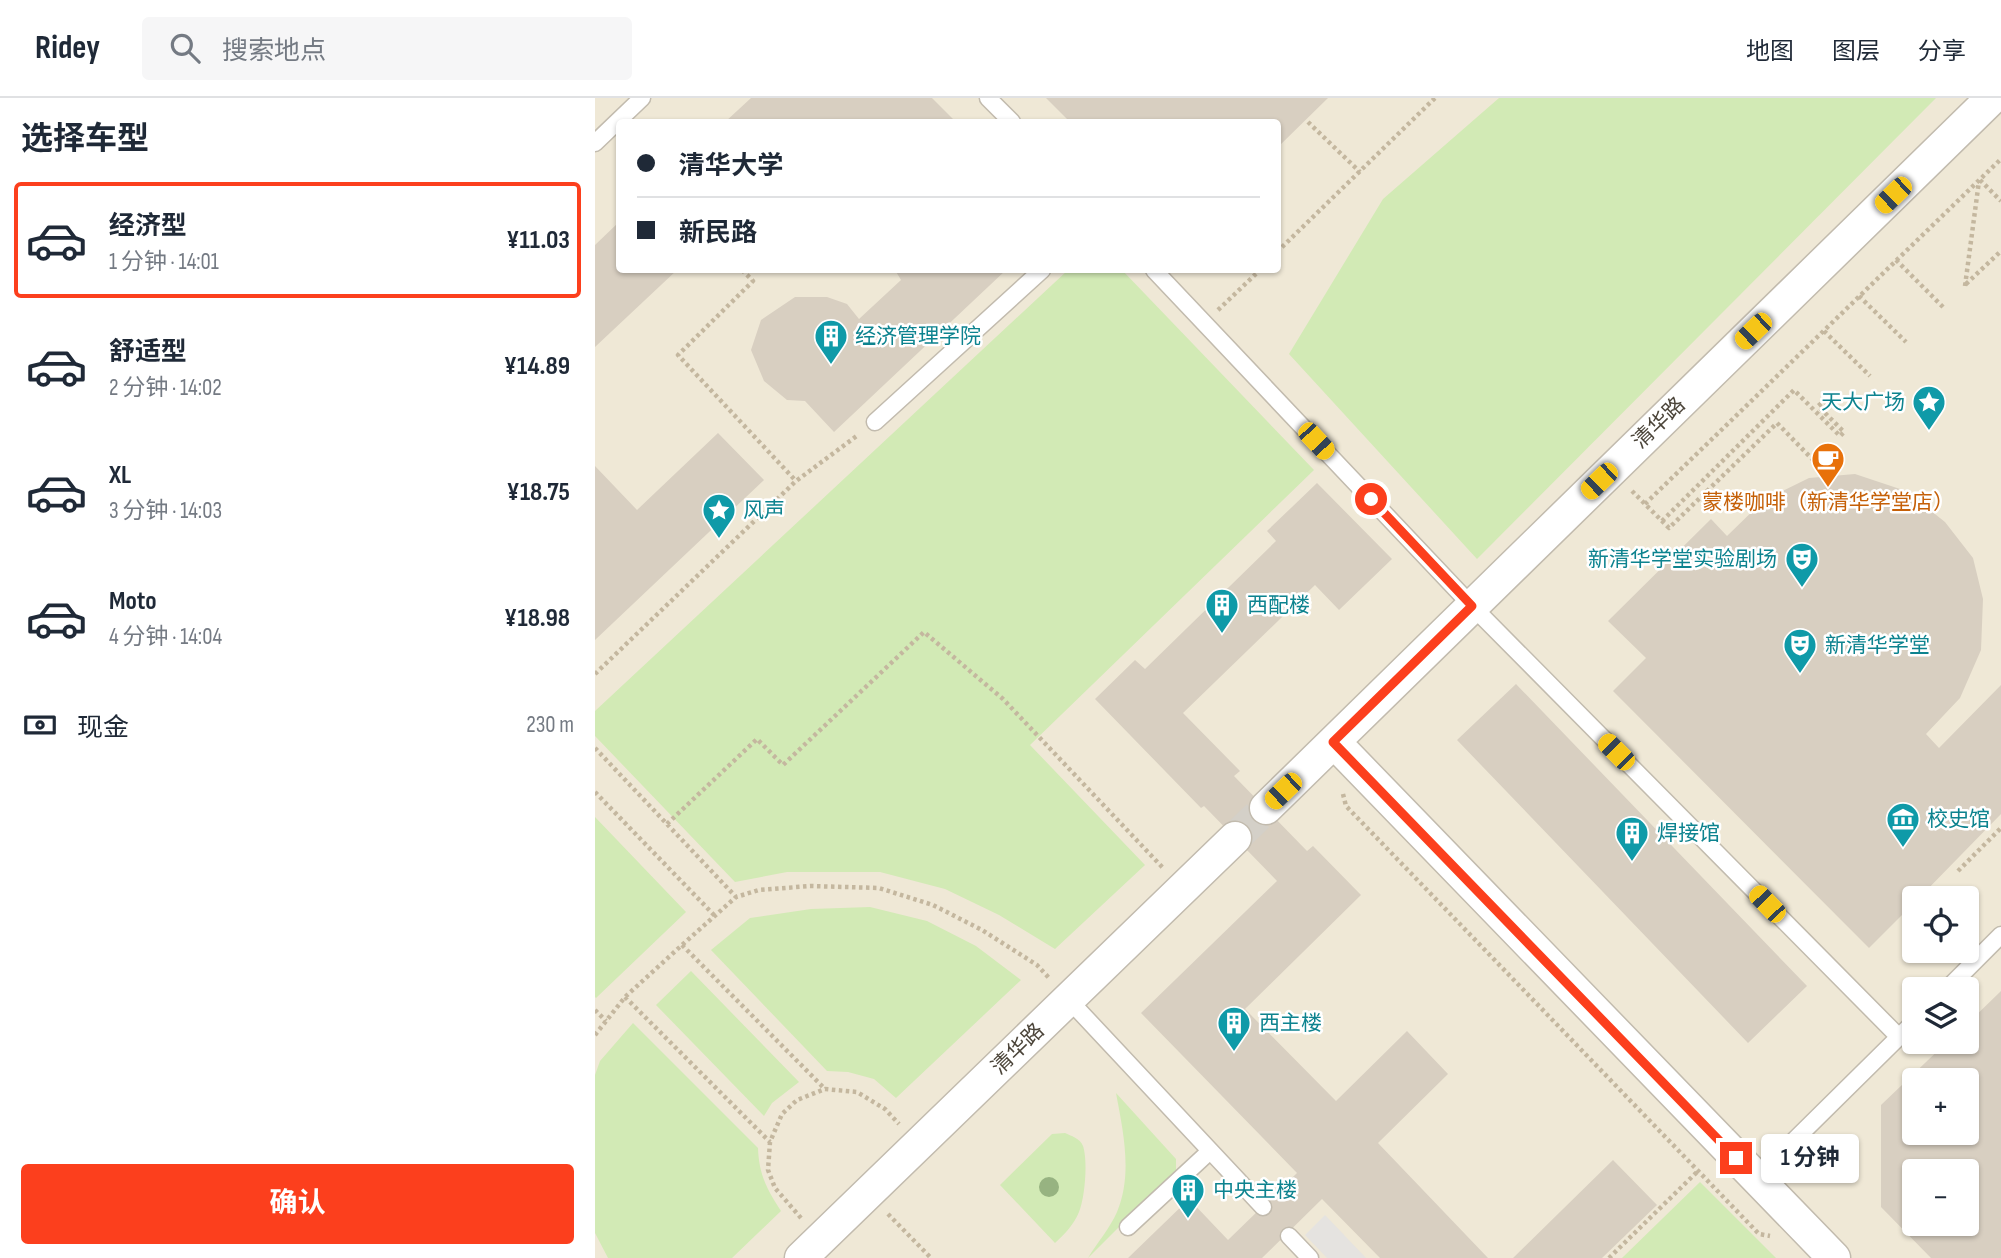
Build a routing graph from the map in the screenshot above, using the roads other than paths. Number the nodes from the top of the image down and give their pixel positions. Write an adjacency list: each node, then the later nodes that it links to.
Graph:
1 (642, 98): 4 (lane)
2 (988, 98): 5 (lane)
3 (1992, 98): 11 (street, 清华路)
4 (621, 119)
5 (1009, 119)
6 (616, 123): 7 (lane)
7 (595, 144)
8 (1039, 273): 10 (lane)
9 (1157, 273): 11 (lane)
10 (875, 422)
11 (1472, 606): 12 (street, 清华路); 19 (lane)
12 (1333, 742): 13 (street, 清华路); 21 (street)
13 (1266, 808)
14 (1235, 838): 17 (street, 清华路)
15 (2001, 935): 16 (lane)
16 (1959, 977)
17 (1069, 1000): 20 (lane); 25 (street, 清华路)
18 (1902, 1034): 19 (lane)
19 (1899, 1037): 21 (lane)
20 (1210, 1151): 22 (lane); 23 (lane)
21 (1755, 1179): 26 (street)
22 (1263, 1207)
23 (1128, 1227)
24 (1289, 1236): 27 (lane)
25 (811, 1248)
26 (1822, 1254)
27 (1310, 1258)

